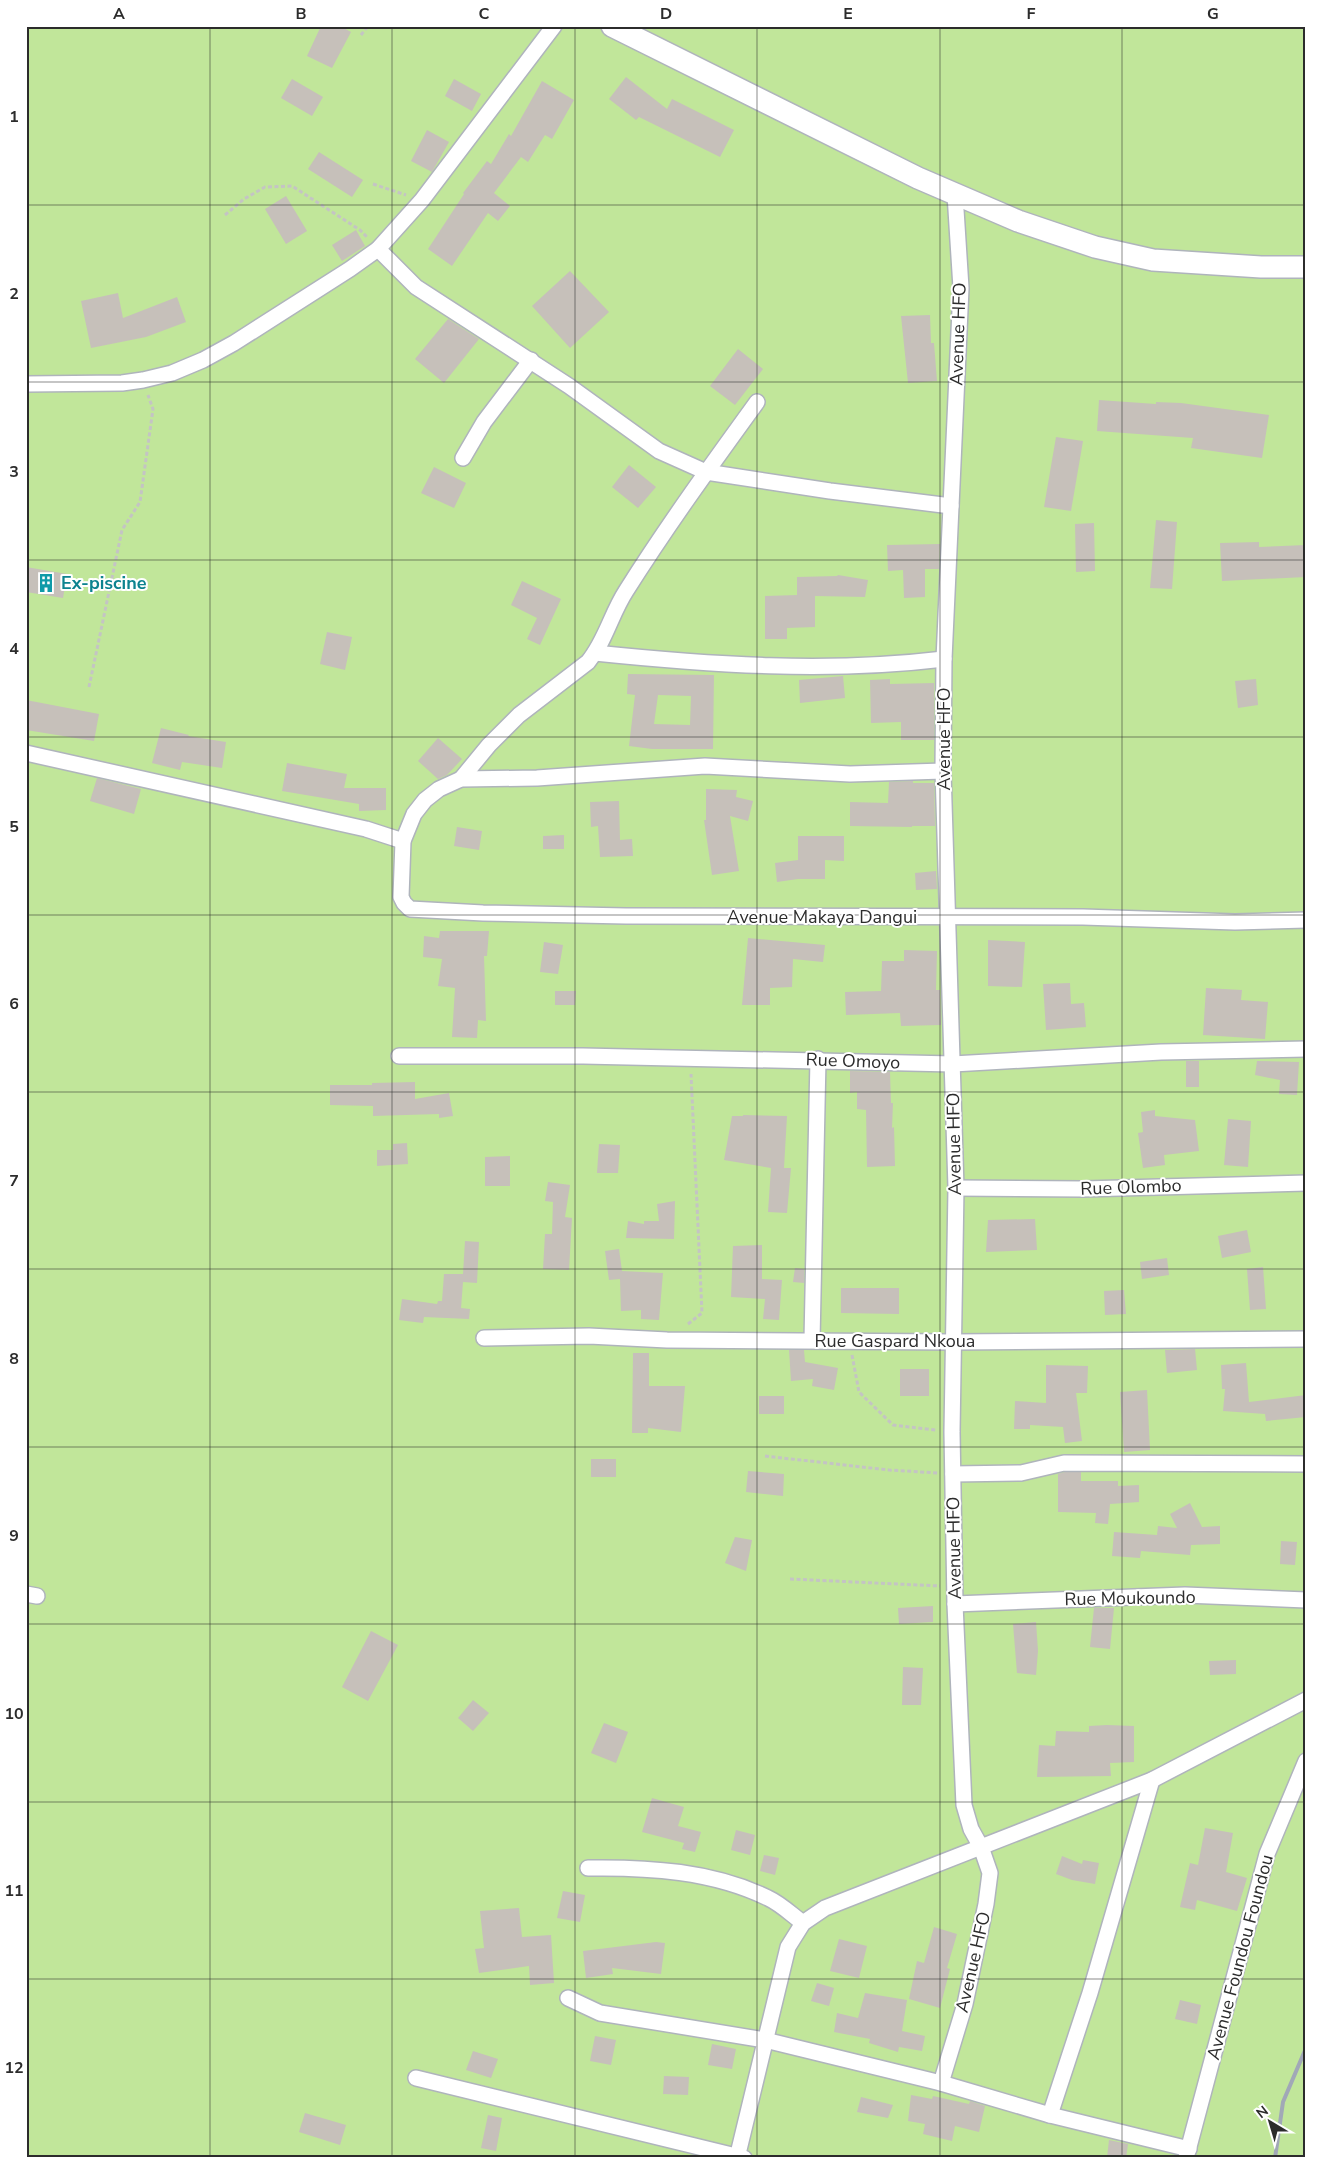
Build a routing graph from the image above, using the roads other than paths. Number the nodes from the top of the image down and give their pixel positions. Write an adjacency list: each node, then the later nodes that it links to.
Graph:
1 (554, 26): 4 (street)
2 (612, 26): 3 (street)
3 (955, 194): 5 (street); 11 (street, Avenue HFO)
4 (378, 249): 6 (street); 7 (street)
5 (1306, 267)
6 (531, 360): 9 (street); 10 (street)
7 (26, 384)
8 (757, 402): 10 (street)
9 (463, 458)
10 (706, 472): 11 (street); 12 (street)
11 (951, 506): 13 (street, Avenue HFO)
12 (595, 653): 13 (street); 16 (street)
13 (944, 659): 15 (street, Avenue HFO)
14 (26, 753): 17 (street)
15 (943, 771): 16 (street); 18 (street, Avenue HFO)
16 (461, 779): 17 (street, Avenue Makaya Dangui)
17 (404, 841): 18 (street, Avenue Makaya Dangui)
18 (948, 918): 19 (street, Avenue Makaya Dangui); 23 (street, Avenue HFO)
19 (1306, 920)
20 (1306, 1049): 23 (street, Rue Omoyo)
21 (399, 1056): 22 (street, Rue Omoyo)
22 (818, 1059): 23 (street, Rue Omoyo); 28 (street)
23 (953, 1064): 25 (street, Avenue HFO)
24 (1306, 1183): 25 (street, Rue Olombo)
25 (956, 1188): 29 (street, Avenue HFO)
26 (484, 1338): 28 (street, Rue Gaspard Nkoua)
27 (1306, 1339): 29 (street, Rue Gaspard Nkoua)
28 (812, 1340): 29 (street, Rue Gaspard Nkoua)
29 (953, 1342): 31 (street, Avenue HFO)
30 (1306, 1464): 31 (street)
31 (953, 1474): 33 (street, Avenue HFO)
32 (1306, 1600): 33 (street, Rue Moukoundo)
33 (955, 1604): 37 (street, Avenue HFO)
34 (1306, 1700): 36 (street)
35 (1306, 1760): 45 (street, Avenue Foundou Foundou)
36 (1152, 1780): 37 (street); 44 (street)
37 (982, 1848): 39 (street); 43 (street, Avenue HFO)
38 (588, 1868): 39 (street)
39 (803, 1923): 41 (street)
40 (568, 1998): 41 (street)
41 (765, 2040): 43 (street); 46 (street)
42 (416, 2078): 46 (street)
43 (941, 2083): 44 (street)
44 (1050, 2115): 45 (street)
45 (1188, 2153)
46 (739, 2157)

